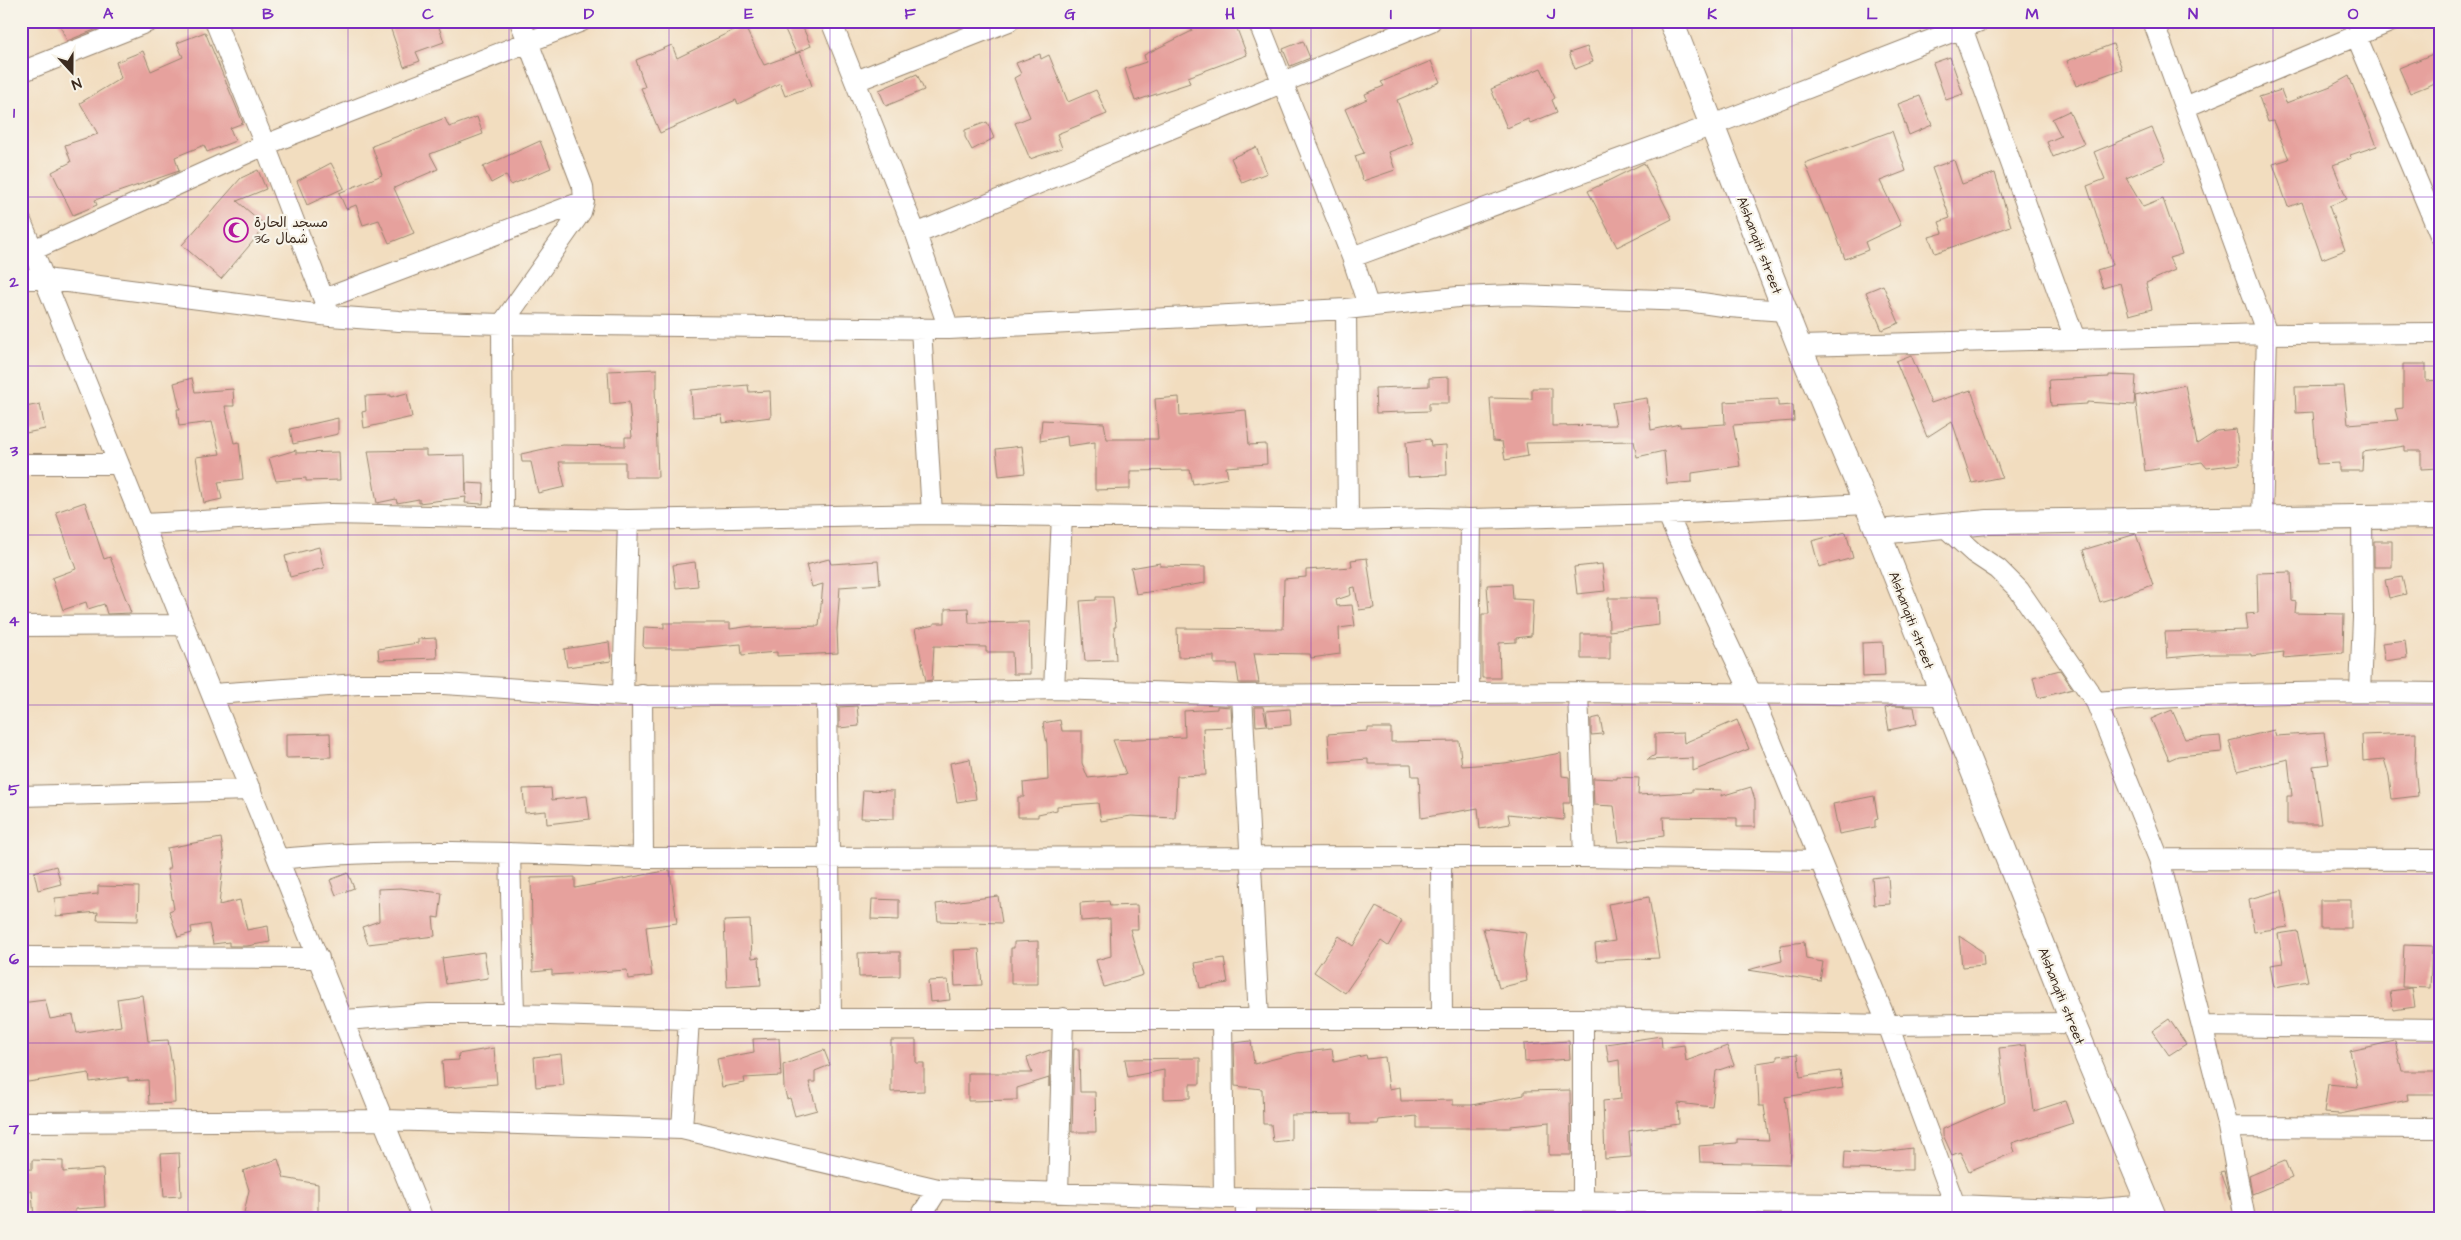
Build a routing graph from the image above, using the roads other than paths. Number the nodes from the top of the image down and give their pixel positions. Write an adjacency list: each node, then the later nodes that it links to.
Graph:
1 (150, 21): 15 (street)
2 (214, 21): 20 (street)
3 (520, 21): 14 (street)
4 (582, 21): 14 (street)
5 (830, 21): 16 (street)
6 (1009, 21): 16 (street)
7 (1258, 21): 17 (street)
8 (1431, 21): 17 (street)
9 (1671, 21): 19 (street, Alshanqiti street)
10 (2153, 21): 18 (street)
11 (2392, 21): 13 (street)
12 (1971, 25): 19 (street); 38 (street)
13 (2356, 35): 18 (street); 24 (street)
14 (528, 43): 20 (street); 21 (street)
15 (21, 72)
16 (856, 81): 23 (street)
17 (1281, 83): 23 (street); 26 (street)
18 (2185, 107): 37 (street)
19 (1713, 125): 26 (street); 32 (street, Alshanqiti street)
20 (265, 146): 25 (street); 30 (street)
21 (584, 201): 30 (street); 33 (street)
22 (21, 221): 25 (street)
23 (916, 234): 35 (street)
24 (2440, 235)
25 (33, 250): 28 (street)
26 (1352, 257): 29 (street)
27 (21, 279): 28 (street)
28 (45, 279): 30 (street); 41 (street)
29 (1368, 306): 31 (street); 32 (street)
30 (327, 307): 33 (street)
31 (1346, 310): 35 (street); 52 (street)
32 (1785, 310): 39 (street, Alshanqiti street)
33 (502, 324): 34 (street); 48 (street)
34 (921, 328): 35 (street); 43 (street)
35 (949, 329)
36 (2440, 333): 37 (street)
37 (2267, 334): 38 (street); 50 (street)
38 (2075, 339): 39 (street)
39 (1799, 346): 42 (street, Alshanqiti street)
40 (21, 464): 41 (street)
41 (119, 464): 53 (street)
42 (1866, 504): 44 (street); 55 (street, Alshanqiti street)
43 (932, 514): 45 (street); 51 (street)
44 (1667, 514): 49 (street); 65 (street)
45 (1062, 516): 52 (street); 58 (street)
46 (2440, 516): 47 (street)
47 (2362, 517): 50 (street); 60 (street)
48 (503, 518): 51 (street); 53 (street)
49 (1471, 519): 52 (street); 61 (street)
50 (2262, 519): 54 (street)
51 (628, 520): 68 (street)
52 (1348, 520)
53 (144, 524): 56 (street)
54 (1943, 525): 55 (street); 69 (street)
55 (1878, 532): 67 (street, Alshanqiti street)
56 (184, 625): 57 (street); 63 (street)
57 (21, 626)
58 (1054, 689): 64 (street); 66 (street)
59 (1578, 692): 61 (street); 65 (street); 76 (street)
60 (2360, 692): 62 (street); 69 (street)
61 (1469, 693): 64 (street)
62 (2440, 693)
63 (212, 694): 68 (street); 70 (street)
64 (1242, 694): 74 (street)
65 (1751, 694): 67 (street); 81 (street)
66 (827, 695): 68 (street); 73 (street)
67 (1941, 695): 93 (street, Alshanqiti street)
68 (633, 696): 77 (street)
69 (2096, 702): 79 (street)
70 (251, 790): 71 (street); 78 (street)
71 (21, 796)
72 (510, 853): 77 (street); 78 (street); 84 (street)
73 (829, 857): 74 (street); 77 (street); 85 (street)
74 (1250, 857): 75 (street); 89 (street)
75 (1441, 857): 76 (street); 90 (street)
76 (1584, 857): 81 (street)
77 (643, 858)
78 (279, 859): 83 (street)
79 (2159, 859): 80 (street); 95 (street)
80 (2440, 860)
81 (1820, 861): 94 (street)
82 (21, 957): 83 (street)
83 (319, 958): 92 (street)
84 (514, 1014): 87 (street); 92 (street)
85 (831, 1018): 86 (street); 87 (street)
86 (1063, 1018): 88 (street); 103 (street)
87 (689, 1019): 101 (street)
88 (1222, 1019): 89 (street); 104 (street)
89 (1259, 1019): 90 (street)
90 (1442, 1019): 91 (street)
91 (1583, 1019): 94 (street); 107 (street)
92 (344, 1020): 97 (street)
93 (2073, 1023): 94 (street); 109 (street, Alshanqiti street)
94 (1888, 1025): 108 (street)
95 (2203, 1026): 96 (street); 99 (street)
96 (2440, 1029)
97 (385, 1120): 98 (street); 101 (street); 110 (street)
98 (21, 1122)
99 (2228, 1127): 100 (street); 114 (street)
100 (2440, 1128)
101 (682, 1129): 102 (street)
102 (938, 1189): 103 (street); 111 (street)
103 (1058, 1193): 104 (street)
104 (1224, 1198): 105 (street)
105 (1246, 1198): 106 (street); 112 (street)
106 (1446, 1199): 107 (street); 113 (street)
107 (1583, 1201): 108 (street)
108 (1944, 1210): 109 (street)
109 (2152, 1212)
110 (423, 1219)
111 (919, 1219)
112 (1246, 1219)
113 (1446, 1219)
114 (2245, 1219)

